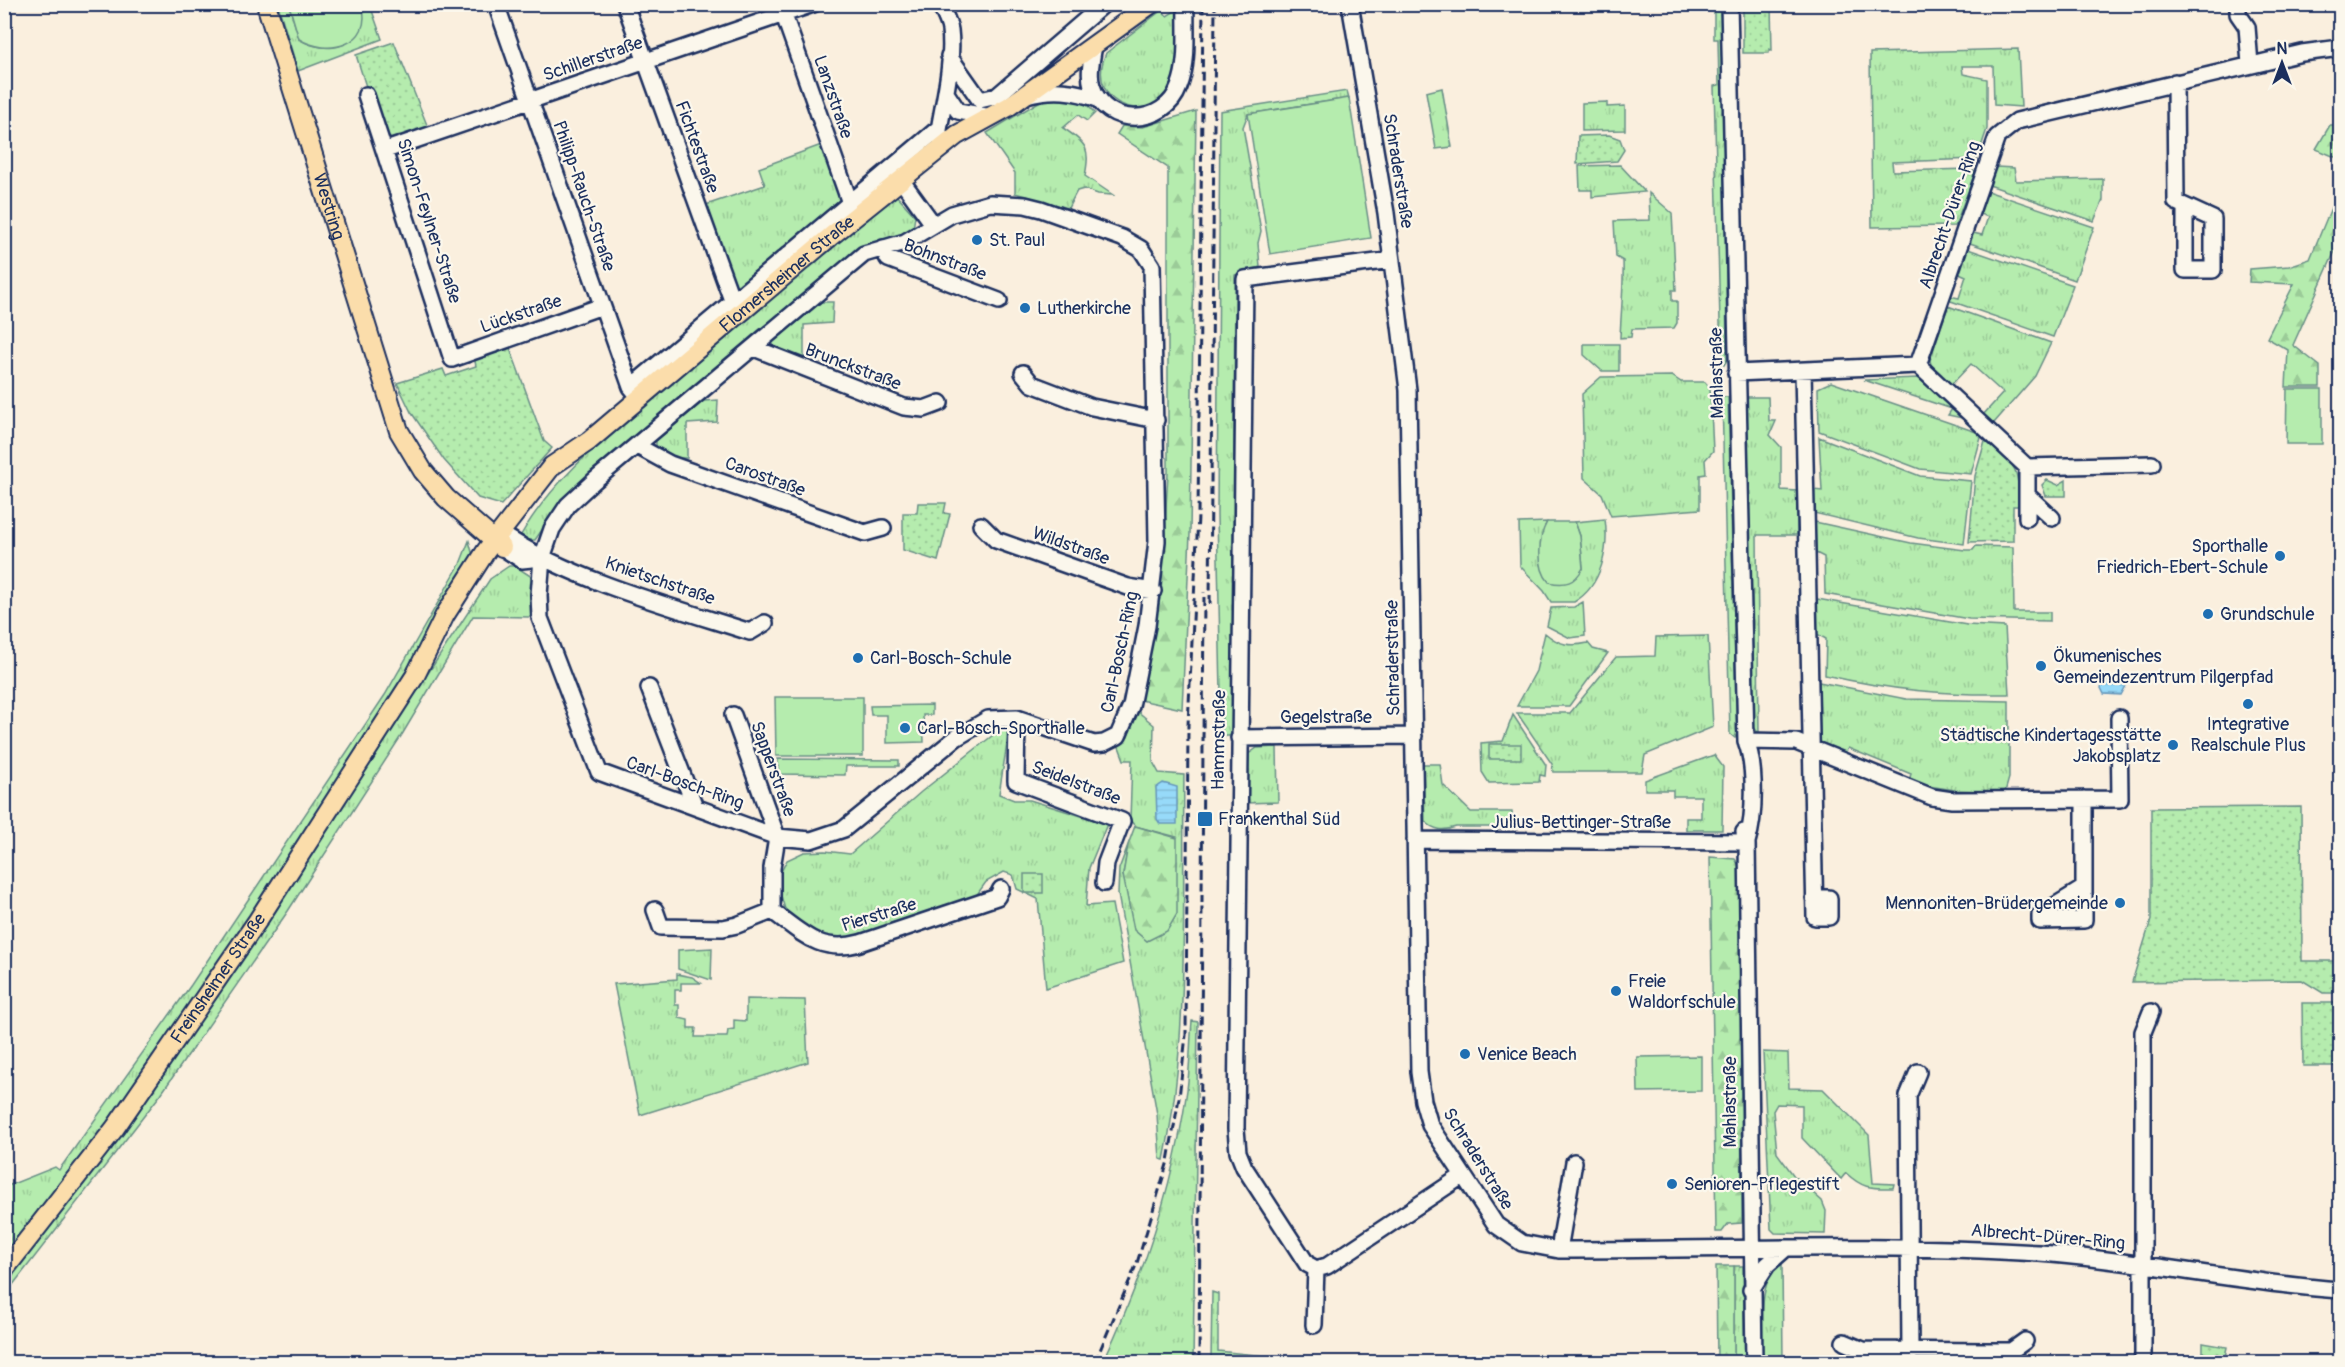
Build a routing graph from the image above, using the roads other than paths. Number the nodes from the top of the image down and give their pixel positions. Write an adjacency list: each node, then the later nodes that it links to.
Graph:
1 (266, 4): 55 (main road, Westring)
2 (496, 4): 24 (street, Philipp-Rauch-Straße)
3 (625, 4): 16 (street, Fichtestraße)
4 (813, 4): 12 (street, Schillerstraße)
5 (940, 4): 15 (street)
6 (1104, 4): 22 (street)
7 (1151, 4): 13 (main road, Flomersheimer Straße)
8 (1185, 4): 23 (street)
9 (1729, 4): 43 (street, Mahlastraße)
10 (2238, 4): 17 (street)
11 (1353, 5): 34 (street, Schraderstraße)
12 (782, 9): 16 (street, Schillerstraße); 30 (street, Lanzstraße)
13 (1094, 45): 21 (main road, Flomersheimer Straße); 23 (street)
14 (2340, 48): 17 (street, Albrecht-Dürer-Ring)
15 (949, 56): 19 (street); 22 (street)
16 (645, 61): 24 (street, Schillerstraße); 36 (street, Fichtestraße)
17 (2250, 64): 18 (street, Albrecht-Dürer-Ring)
18 (2175, 82): 31 (street); 40 (street, Albrecht-Dürer-Ring)
19 (946, 93): 22 (street); 25 (street); 26 (street)
20 (366, 95): 27 (street, Simon-Feylner-Straße)
21 (1026, 95): 23 (street); 25 (main road, Flomersheimer Straße)
22 (980, 100)
23 (1100, 100)
24 (530, 101): 27 (street, Schillerstraße); 37 (street, Philipp-Rauch-Straße)
25 (991, 117): 28 (main road, Flomersheimer Straße)
26 (939, 128): 28 (street); 30 (street, Flomersheimer Straße)
27 (386, 150): 39 (street, Simon-Feylner-Straße)
28 (936, 153): 29 (main road, Flomersheimer Straße)
29 (901, 180): 32 (street); 44 (main road, Flomersheimer Straße)
30 (850, 203): 36 (street, Flomersheimer Straße)
31 (2185, 207)
32 (933, 224): 33 (street, Carl-Bosch-Ring); 46 (street, Carl-Bosch-Ring)
33 (884, 248): 35 (street, Bohnstraße); 38 (street, Carl-Bosch-Ring)
34 (1392, 260): 63 (street, Schraderstraße); 64 (street, Hammstraße)
35 (999, 301)
36 (733, 303): 44 (street, Flomersheimer Straße)
37 (602, 306): 39 (street, Lückstraße); 44 (street, Philipp-Rauch-Straße)
38 (754, 348): 45 (street, Brunckstraße); 47 (street, Carl-Bosch-Ring)
39 (452, 359)
40 (1918, 365): 41 (street); 49 (street)
41 (1803, 371): 43 (street); 66 (street)
42 (1023, 373): 46 (street)
43 (1736, 373): 65 (street, Mahlastraße)
44 (636, 393): 55 (main road, Flomersheimer Straße)
45 (940, 403)
46 (1156, 420): 57 (street, Carl-Bosch-Ring)
47 (637, 446): 54 (street, Carostraße); 56 (street, Carl-Bosch-Ring)
48 (2152, 465): 49 (street)
49 (2027, 467): 50 (street)
50 (2027, 495): 51 (street); 52 (street)
51 (2027, 518)
52 (2052, 518)
53 (981, 525): 57 (street, Wildstraße)
54 (883, 528)
55 (501, 539): 56 (street); 88 (main road, Freinsheimer Straße)
56 (542, 558): 58 (street, Knietschstraße); 68 (street, Carl-Bosch-Ring)
57 (1153, 591): 61 (street, Carl-Bosch-Ring)
58 (765, 624)
59 (649, 688): 68 (street)
60 (732, 714): 69 (street, Sapperstraße)
61 (1017, 718): 69 (street, Carl-Bosch-Ring); 72 (street, Seidelstraße)
62 (2119, 718): 67 (street)
63 (1414, 736): 64 (street, Gegelstraße); 70 (street, Schraderstraße)
64 (1239, 738): 87 (street, Hammstraße)
65 (1746, 741): 66 (street); 71 (street, Mahlastraße)
66 (1810, 747): 67 (street); 75 (street)
67 (2084, 799): 73 (street)
68 (695, 807): 69 (street, Carl-Bosch-Ring)
69 (777, 837): 77 (street)
70 (1415, 840): 71 (street, Julius-Bettinger-Straße); 81 (street, Schraderstraße)
71 (1747, 842): 82 (street, Mahlastraße)
72 (1104, 883)
73 (2084, 888)
74 (1001, 889): 77 (street, Pierstraße)
75 (1814, 898)
76 (655, 910): 77 (street)
77 (772, 911)
78 (2151, 1012): 86 (street)
79 (1918, 1072): 84 (street)
80 (1574, 1162): 85 (street)
81 (1462, 1176): 85 (street, Schraderstraße); 87 (street)
82 (1751, 1249): 83 (street, Albrecht-Dürer-Ring); 85 (street, Schraderstraße); 89 (street, Mahlastraße)
83 (1785, 1249): 84 (street, Albrecht-Dürer-Ring); 89 (street)
84 (1911, 1249): 86 (street, Albrecht-Dürer-Ring); 94 (street)
85 (1559, 1250)
86 (2143, 1265): 90 (street, Albrecht-Dürer-Ring); 97 (street)
87 (1316, 1269): 91 (street)
88 (4, 1270)
89 (1751, 1290): 96 (street, Mahlastraße)
90 (2340, 1290)
91 (1314, 1325)
92 (2025, 1341): 95 (street)
93 (1844, 1342): 94 (street)
94 (1909, 1357): 95 (street)
95 (1988, 1357)
96 (1754, 1362)
97 (2143, 1362)

